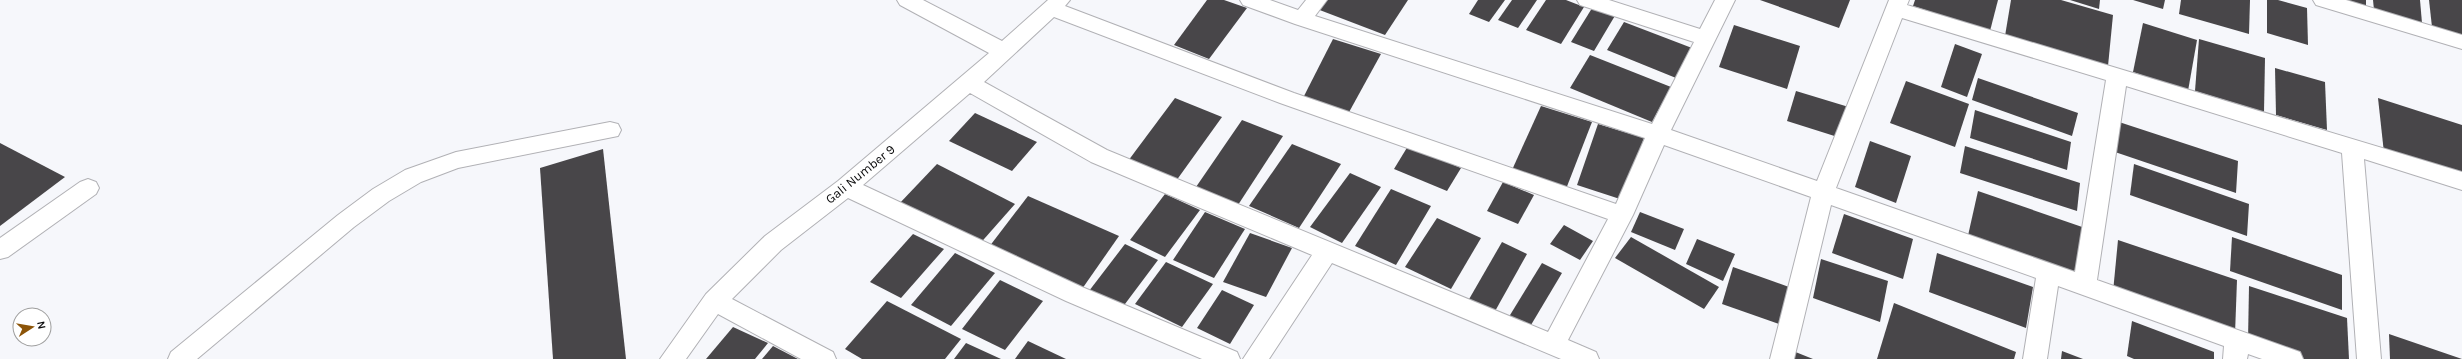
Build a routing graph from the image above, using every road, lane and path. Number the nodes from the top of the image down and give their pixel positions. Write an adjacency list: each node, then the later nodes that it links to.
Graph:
1 (907, 0): 12 (street)
2 (1250, 0): 9 (street)
3 (1317, 0): 9 (street)
4 (1587, 0): 10 (street)
5 (1725, 0): 10 (street)
6 (2323, 0): 11 (street)
7 (1055, 4): 12 (street, Gali Number 9); 22 (street)
8 (1897, 4): 13 (street); 21 (street)
9 (1302, 19): 16 (street)
10 (1705, 38): 16 (street)
11 (2462, 42)
12 (1005, 52): 14 (street, Gali Number 9)
13 (2117, 76): 17 (street); 26 (street)
14 (969, 83): 19 (street, Gali Number 9); 24 (street)
15 (610, 130): 30 (street)
16 (1658, 134): 21 (street); 22 (street)
17 (2352, 148): 18 (street); 39 (street)
18 (2462, 181)
19 (846, 187): 27 (street, Gali Number 9); 33 (street)
20 (88, 188): 23 (street)
21 (1823, 193): 25 (street); 36 (street)
22 (1622, 215): 28 (street)
23 (0, 250)
24 (1327, 252): 28 (street); 34 (street)
25 (2048, 273): 26 (street); 37 (street)
26 (2084, 286): 29 (street)
27 (714, 301): 31 (street, Gali Number 9); 32 (street)
28 (1553, 345): 35 (street)
29 (2236, 350): 38 (street)
30 (180, 359)
31 (672, 359)
32 (824, 359)
33 (1228, 359)
34 (1255, 359)
35 (1587, 359)
36 (1782, 359)
37 (2034, 359)
38 (2291, 359)
39 (2369, 359)

